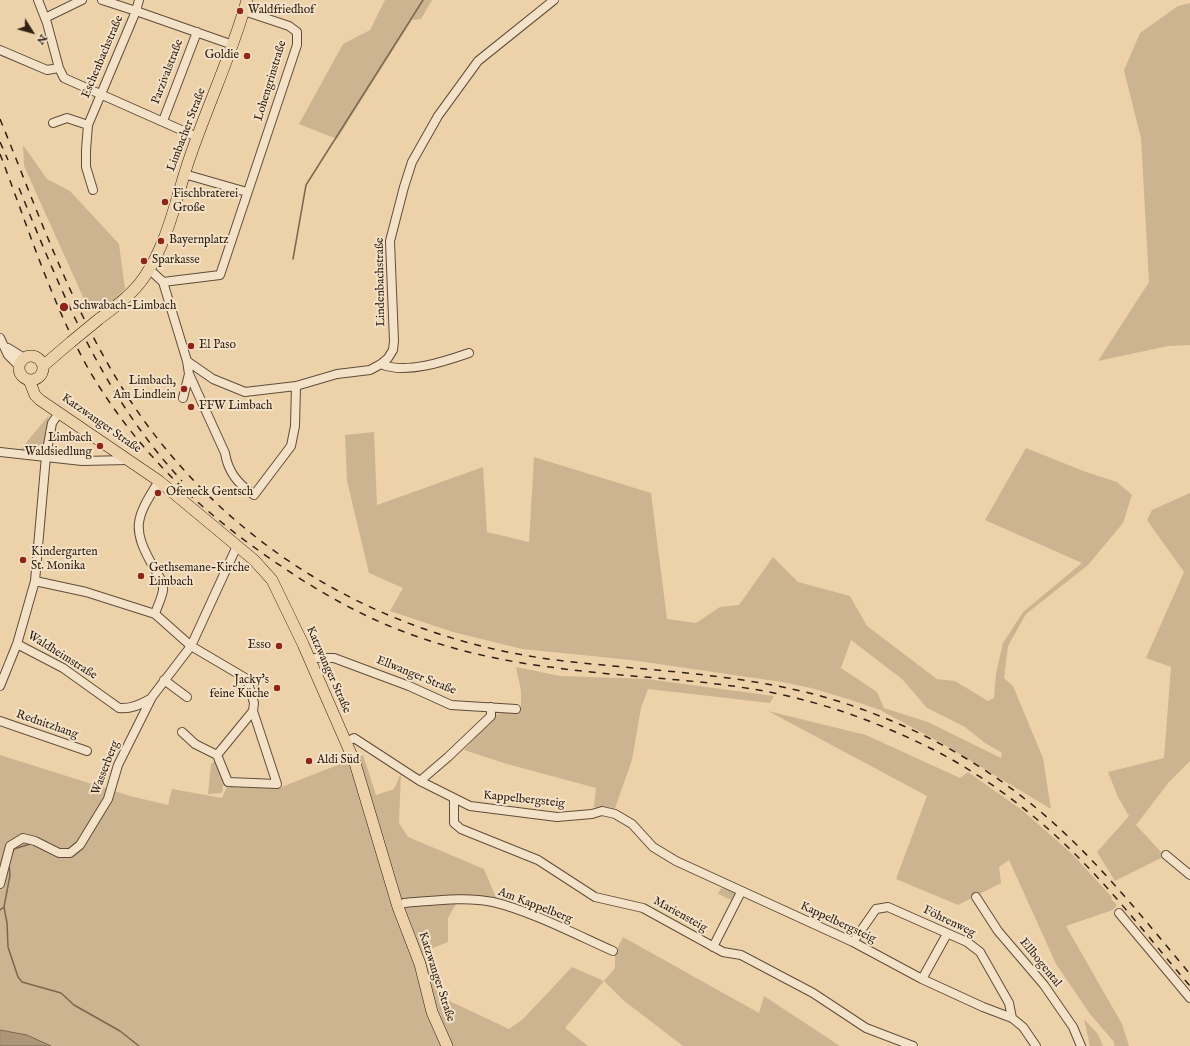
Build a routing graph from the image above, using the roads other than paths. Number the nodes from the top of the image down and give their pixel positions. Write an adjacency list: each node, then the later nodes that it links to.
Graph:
1 (38, 0): 8 (street)
2 (82, 0): 8 (street)
3 (102, 0): 7 (street)
4 (140, 0): 7 (street)
5 (554, 0): 28 (street, Lindenbachstraße)
6 (245, 5): 10 (main road, Limbacher Straße); 20 (street, Lohengrinstraße)
7 (136, 10): 9 (street, Eschenbachstraße); 13 (street, Eschenbachstraße)
8 (46, 18): 12 (street)
9 (197, 32): 10 (street, Eschenbachstraße); 14 (street, Parzivalstraße)
10 (233, 45): 17 (main road, Limbacher Straße)
11 (0, 50): 12 (street)
12 (59, 68): 13 (street)
13 (101, 94): 14 (street); 16 (street, Eschenbachstraße)
14 (163, 121): 17 (street)
15 (53, 123): 16 (street)
16 (88, 125): 19 (street, Eschenbachstraße)
17 (197, 137): 18 (main road, Limbacher Straße)
18 (184, 174): 20 (street); 21 (main road, Limbacher Straße)
19 (93, 190)
20 (247, 192): 22 (street, Lohengrinstraße)
21 (149, 269): 22 (street); 27 (main road, Limbacher Straße, bridge)
22 (163, 282): 25 (street)
23 (1, 341): 26 (street)
24 (469, 353): 28 (street)
25 (186, 361): 29 (street); 31 (street)
26 (21, 362): 27 (main road); 30 (main road)
27 (41, 362): 30 (main road)
28 (381, 364): 31 (street)
29 (189, 374): 31 (street); 32 (street)
30 (32, 380): 33 (main road, Katzwanger Straße)
31 (296, 386)
32 (183, 398)
33 (60, 413): 35 (street, Waldheimstraße); 36 (main road, Katzwanger Straße)
34 (0, 452): 35 (street)
35 (46, 456): 36 (street); 39 (street, Waldheimstraße)
36 (129, 460): 37 (main road, Katzwanger Straße)
37 (159, 481): 38 (main road, Katzwanger Straße); 40 (street)
38 (237, 546): 42 (street, Wasserberg); 43 (main road, Katzwanger Straße)
39 (35, 581): 40 (street); 41 (street, Waldheimstraße)
40 (155, 614): 42 (street)
41 (17, 644): 45 (street); 46 (street, Waldheimstraße)
42 (191, 646): 44 (street, Wasserberg); 50 (street)
43 (310, 661): 48 (street, Ellwanger Straße); 53 (main road, Katzwanger Straße)
44 (164, 680): 46 (street, Wasserberg); 47 (street)
45 (0, 686)
46 (152, 697): 60 (street, Wasserberg)
47 (187, 697)
48 (491, 707): 49 (street, Ellwanger Straße); 56 (street)
49 (516, 709)
50 (253, 711): 55 (street); 55 (street)
51 (0, 721): 54 (street, Rednitzhang)
52 (182, 732): 55 (street)
53 (346, 742): 56 (street, Kappelbergsteig); 63 (main road, Katzwanger Straße)
54 (87, 751)
55 (217, 755)
56 (420, 781): 57 (street, Kappelbergsteig)
57 (454, 799): 61 (street, Kappelbergsteig); 67 (street, Mariensteig)
58 (1166, 855): 59 (street)
59 (1190, 875)
60 (0, 884)
61 (741, 892): 66 (street, Kappelbergsteig); 67 (street)
62 (976, 897): 75 (street, Ellbogental)
63 (398, 907): 68 (street, Am Kappelberg); 72 (main road, Katzwanger Straße)
64 (1119, 913): 70 (street)
65 (947, 934): 66 (street, Föhrenweg); 69 (street); 71 (street, Föhrenweg)
66 (854, 942): 69 (street, Kappelbergsteig)
67 (713, 947): 73 (street, Mariensteig)
68 (613, 951)
69 (922, 978): 71 (street, Kappelbergsteig)
70 (1190, 998)
71 (1012, 1018): 74 (street, Kappelbergsteig)
72 (446, 1045)
73 (913, 1046)
74 (1036, 1046)
75 (1081, 1046)

